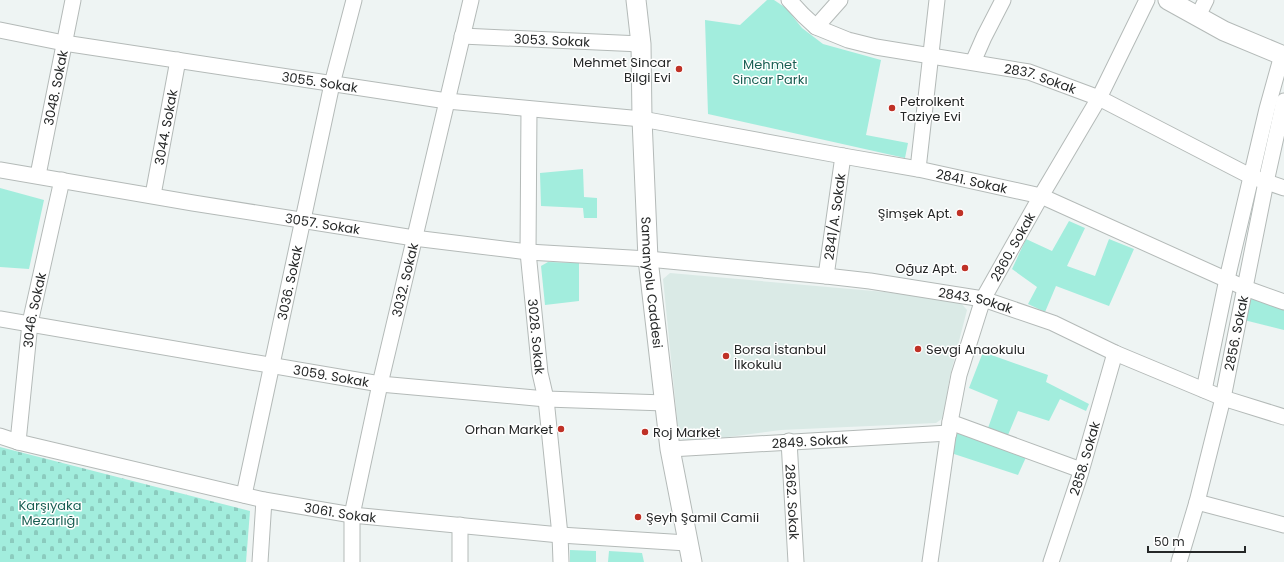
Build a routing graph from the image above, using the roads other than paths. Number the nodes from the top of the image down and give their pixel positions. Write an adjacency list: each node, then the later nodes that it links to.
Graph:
1 (73, 0): 15 (street, 3048. Sokak)
2 (354, 0): 21 (street, 3036. Sokak)
3 (471, 0): 14 (street, 3032. Sokak)
4 (636, 0): 16 (street, Samanyolu Caddesi)
5 (789, 0): 12 (street, 2837. Sokak)
6 (840, 0): 12 (street)
7 (937, 0): 17 (street)
8 (1003, 0): 20 (street)
9 (1147, 0): 22 (street, 2860. Sokak)
10 (1168, 0): 11 (street)
11 (1202, 8): 18 (street)
12 (816, 27): 17 (street, 2837. Sokak)
13 (0, 30): 15 (street, 3055. Sokak)
14 (462, 36): 16 (street, 3053. Sokak); 23 (street, 3032. Sokak)
15 (64, 43): 19 (street, 3055. Sokak); 30 (street, 3048. Sokak)
16 (641, 44): 26 (street, Samanyolu Caddesi)
17 (930, 56): 20 (street, 2837. Sokak); 28 (street)
18 (1283, 56): 32 (street, 2856. Sokak)
19 (178, 60): 21 (street, 3055. Sokak); 34 (street, 3044. Sokak)
20 (973, 62): 22 (street, 2837. Sokak)
21 (332, 84): 23 (street, 3055. Sokak); 36 (street, 3036. Sokak)
22 (1099, 98): 32 (street, 2837. Sokak); 35 (street, 2860. Sokak)
23 (447, 101): 25 (street, 3055. Sokak); 37 (street, 3032. Sokak)
24 (1284, 101): 32 (street, 2856. Sokak)
25 (529, 109): 26 (street, 3055. Sokak); 38 (street, 3028. Sokak)
26 (642, 119): 27 (street, 2841. Sokak); 39 (street, Samanyolu Caddesi)
27 (843, 156): 28 (street, 2841. Sokak); 40 (street, 2841/A. Sokak)
28 (918, 169): 35 (street, 2841. Sokak)
29 (0, 170): 30 (street, 3057. Sokak)
30 (38, 175): 31 (street, 3057. Sokak)
31 (62, 180): 34 (street, 3057. Sokak); 46 (street, 3046. Sokak)
32 (1259, 180): 33 (street, 2837. Sokak); 41 (street, 2856. Sokak); 42 (street, 2856. Sokak)
33 (1284, 188)
34 (153, 195): 36 (street, 3057. Sokak)
35 (1041, 196): 41 (street, 2841. Sokak); 43 (street, 2860. Sokak)
36 (303, 221): 37 (street, 3057. Sokak); 48 (street, 3036. Sokak)
37 (414, 238): 38 (street, 3057. Sokak); 49 (street, 3032. Sokak)
38 (528, 252): 39 (street, 3057. Sokak); 52 (street, 3028. Sokak)
39 (648, 259): 40 (street, 2843. Sokak); 53 (street, Samanyolu Caddesi)
40 (826, 276): 43 (street, 2843. Sokak)
41 (1227, 280): 42 (street, 2841. Sokak); 50 (street, 2856. Sokak)
42 (1245, 288): 44 (street, 2841. Sokak); 51 (street, 2856. Sokak)
43 (983, 299): 47 (street, 2843. Sokak); 55 (street, 2860. Sokak)
44 (1284, 302)
45 (0, 319): 46 (street, 3059. Sokak)
46 (30, 323): 48 (street, 3059. Sokak); 58 (street, 3046. Sokak)
47 (1115, 353): 50 (street, 2843. Sokak); 60 (street, 2858. Sokak)
48 (272, 365): 49 (street, 3059. Sokak); 61 (street, 3036. Sokak)
49 (380, 384): 52 (street, 3059. Sokak); 64 (street, 3032. Sokak)
50 (1204, 390): 51 (street, 2843. Sokak)
51 (1224, 398): 54 (street, 2843. Sokak); 63 (street, 2856. Sokak)
52 (546, 399): 53 (street, 3059. Sokak); 67 (street, 3028. Sokak)
53 (665, 403): 59 (street, Samanyolu Caddesi)
54 (1284, 417)
55 (949, 428): 57 (street, 2849. Sokak); 60 (street, 2849. Sokak); 75 (street, 2860. Sokak)
56 (0, 436): 58 (street, 3061. Sokak)
57 (789, 441): 59 (street, 2849. Sokak); 74 (street, 2862. Sokak)
58 (18, 442): 61 (street, 3061. Sokak)
59 (670, 449): 68 (street, Samanyolu Caddesi)
60 (1081, 470): 76 (street, 2858. Sokak)
61 (244, 495): 62 (street, 3061. Sokak)
62 (264, 500): 64 (street, 3061. Sokak); 69 (street)
63 (1197, 502): 66 (street); 77 (street, 2856. Sokak)
64 (352, 515): 65 (street, 3061. Sokak); 70 (street, 3032. Sokak)
65 (460, 525): 67 (street, 3061. Sokak); 71 (street)
66 (1284, 525)
67 (560, 535): 68 (street, 3061. Sokak); 72 (street, 3028. Sokak)
68 (687, 543): 73 (street, Samanyolu Caddesi)
69 (260, 562)
70 (352, 562)
71 (460, 562)
72 (561, 562)
73 (692, 562)
74 (796, 562)
75 (930, 562)
76 (1051, 562)
77 (1178, 562)

